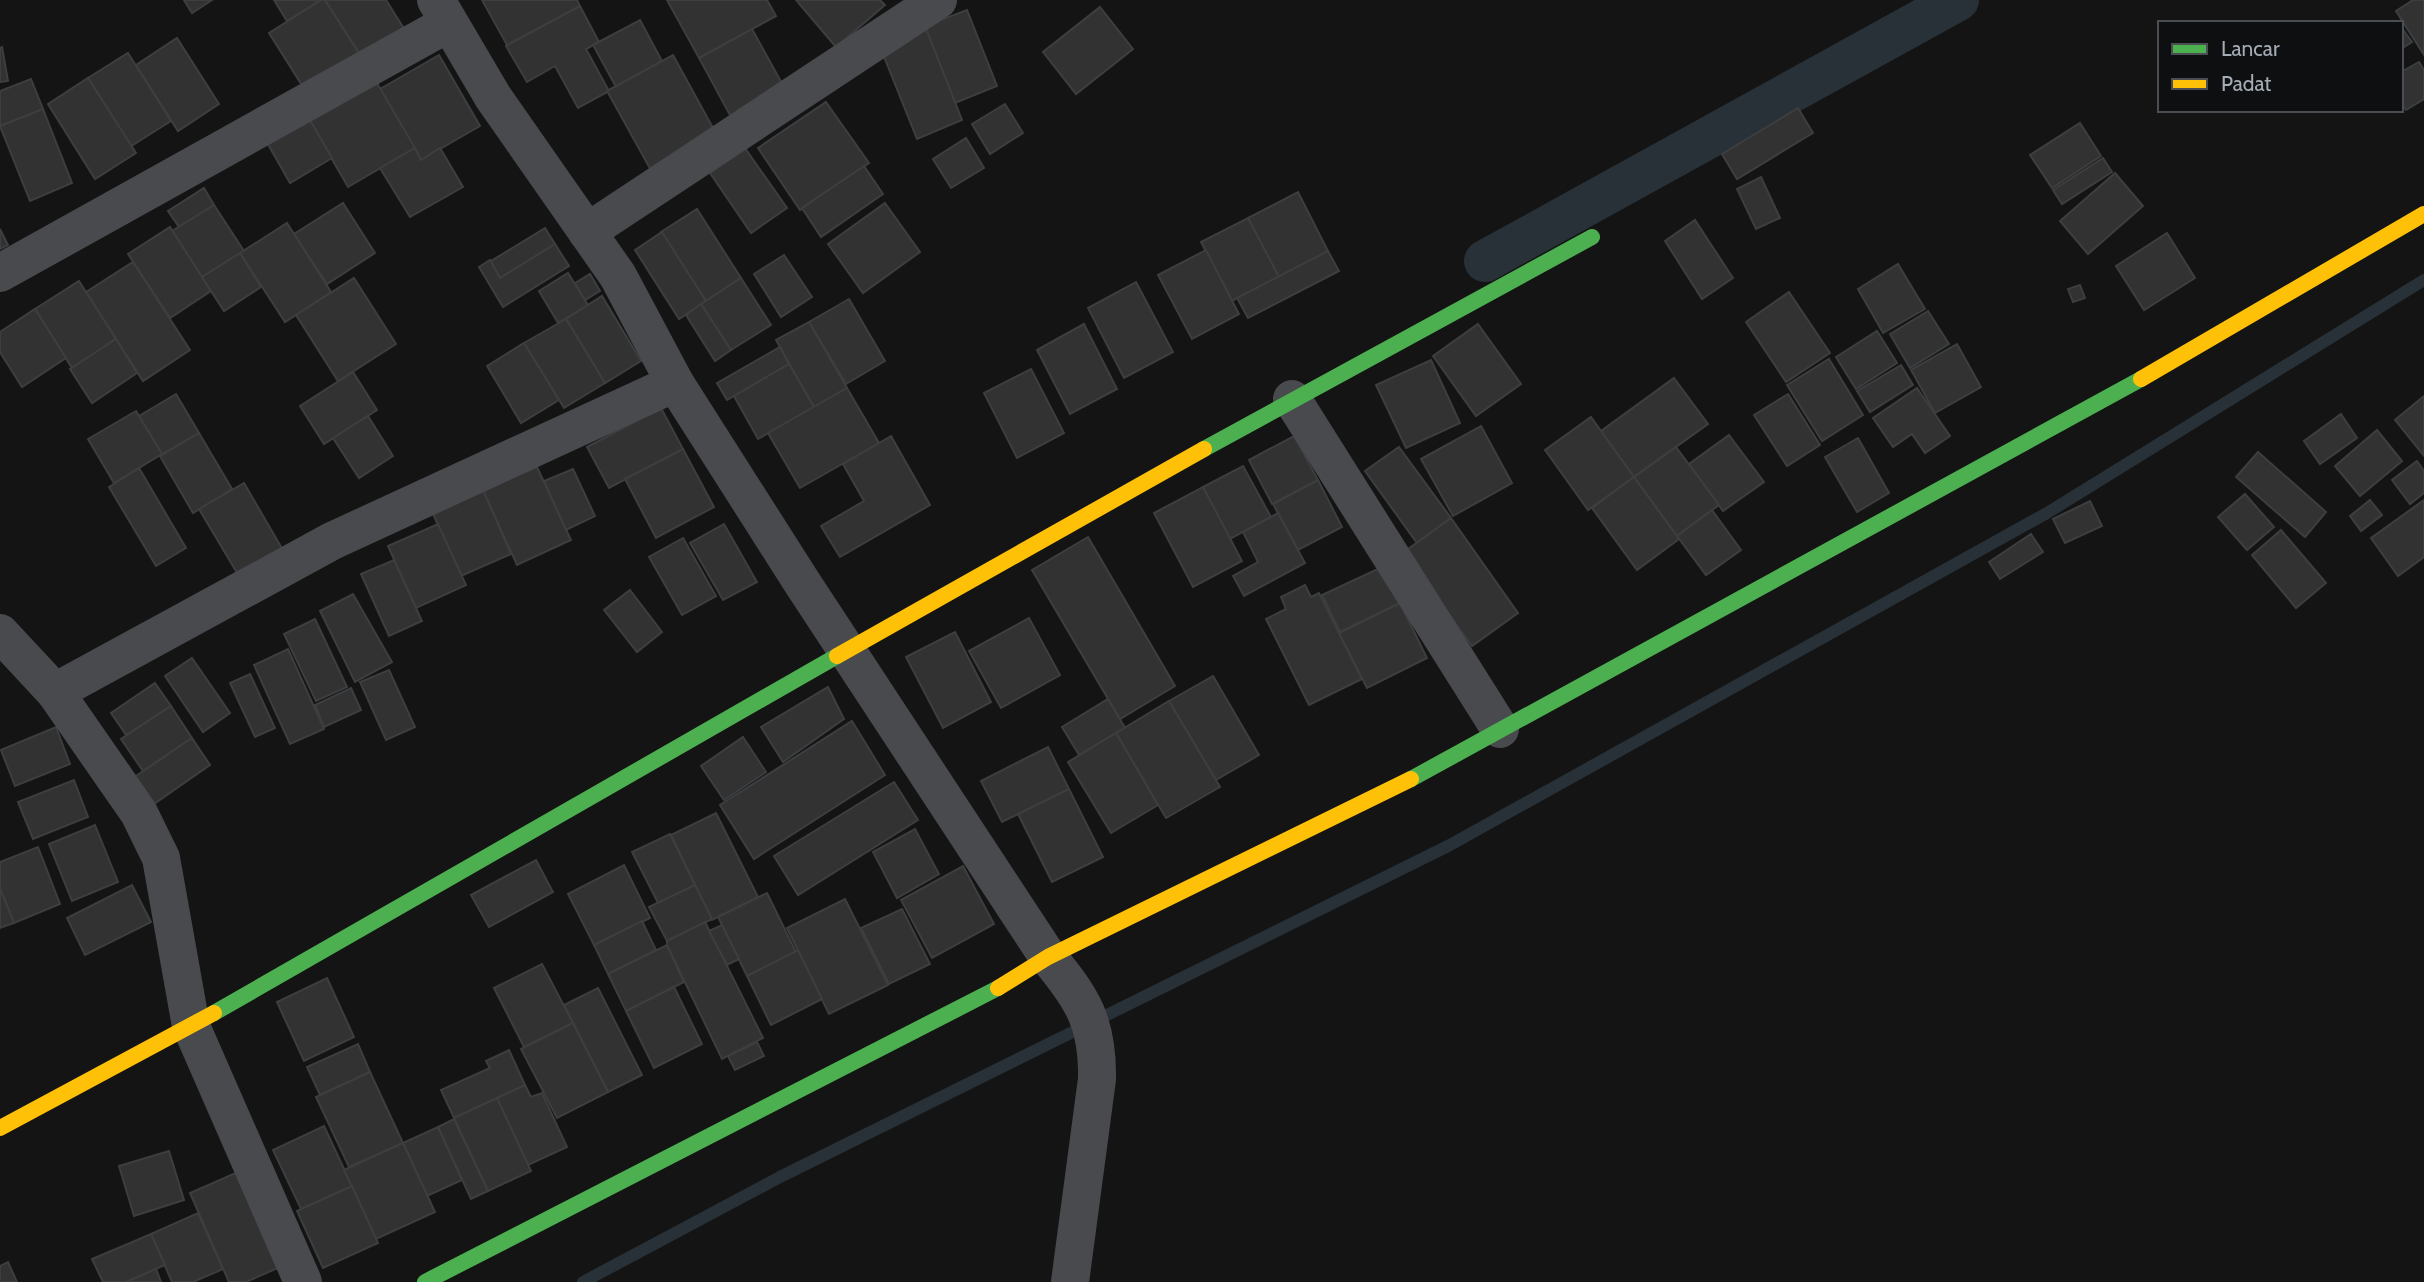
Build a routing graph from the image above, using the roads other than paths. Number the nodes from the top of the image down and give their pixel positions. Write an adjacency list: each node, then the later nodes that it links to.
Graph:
1 (939, 0): 4 (street)
2 (443, 11): 4 (street); 6 (street)
3 (2424, 214): 12 (street)
4 (587, 232): 7 (street)
5 (1592, 237): 8 (street)
6 (0, 273)
7 (675, 383): 10 (street); 11 (street)
8 (1292, 399): 10 (street); 12 (street)
9 (0, 633): 11 (street)
10 (846, 650): 13 (street); 14 (street)
11 (55, 692): 14 (street)
12 (1500, 729): 13 (street)
13 (1048, 957): 17 (street); 18 (street)
14 (191, 1026): 15 (street); 16 (street)
15 (0, 1128)
16 (303, 1282)
17 (425, 1282)
18 (1070, 1282)

